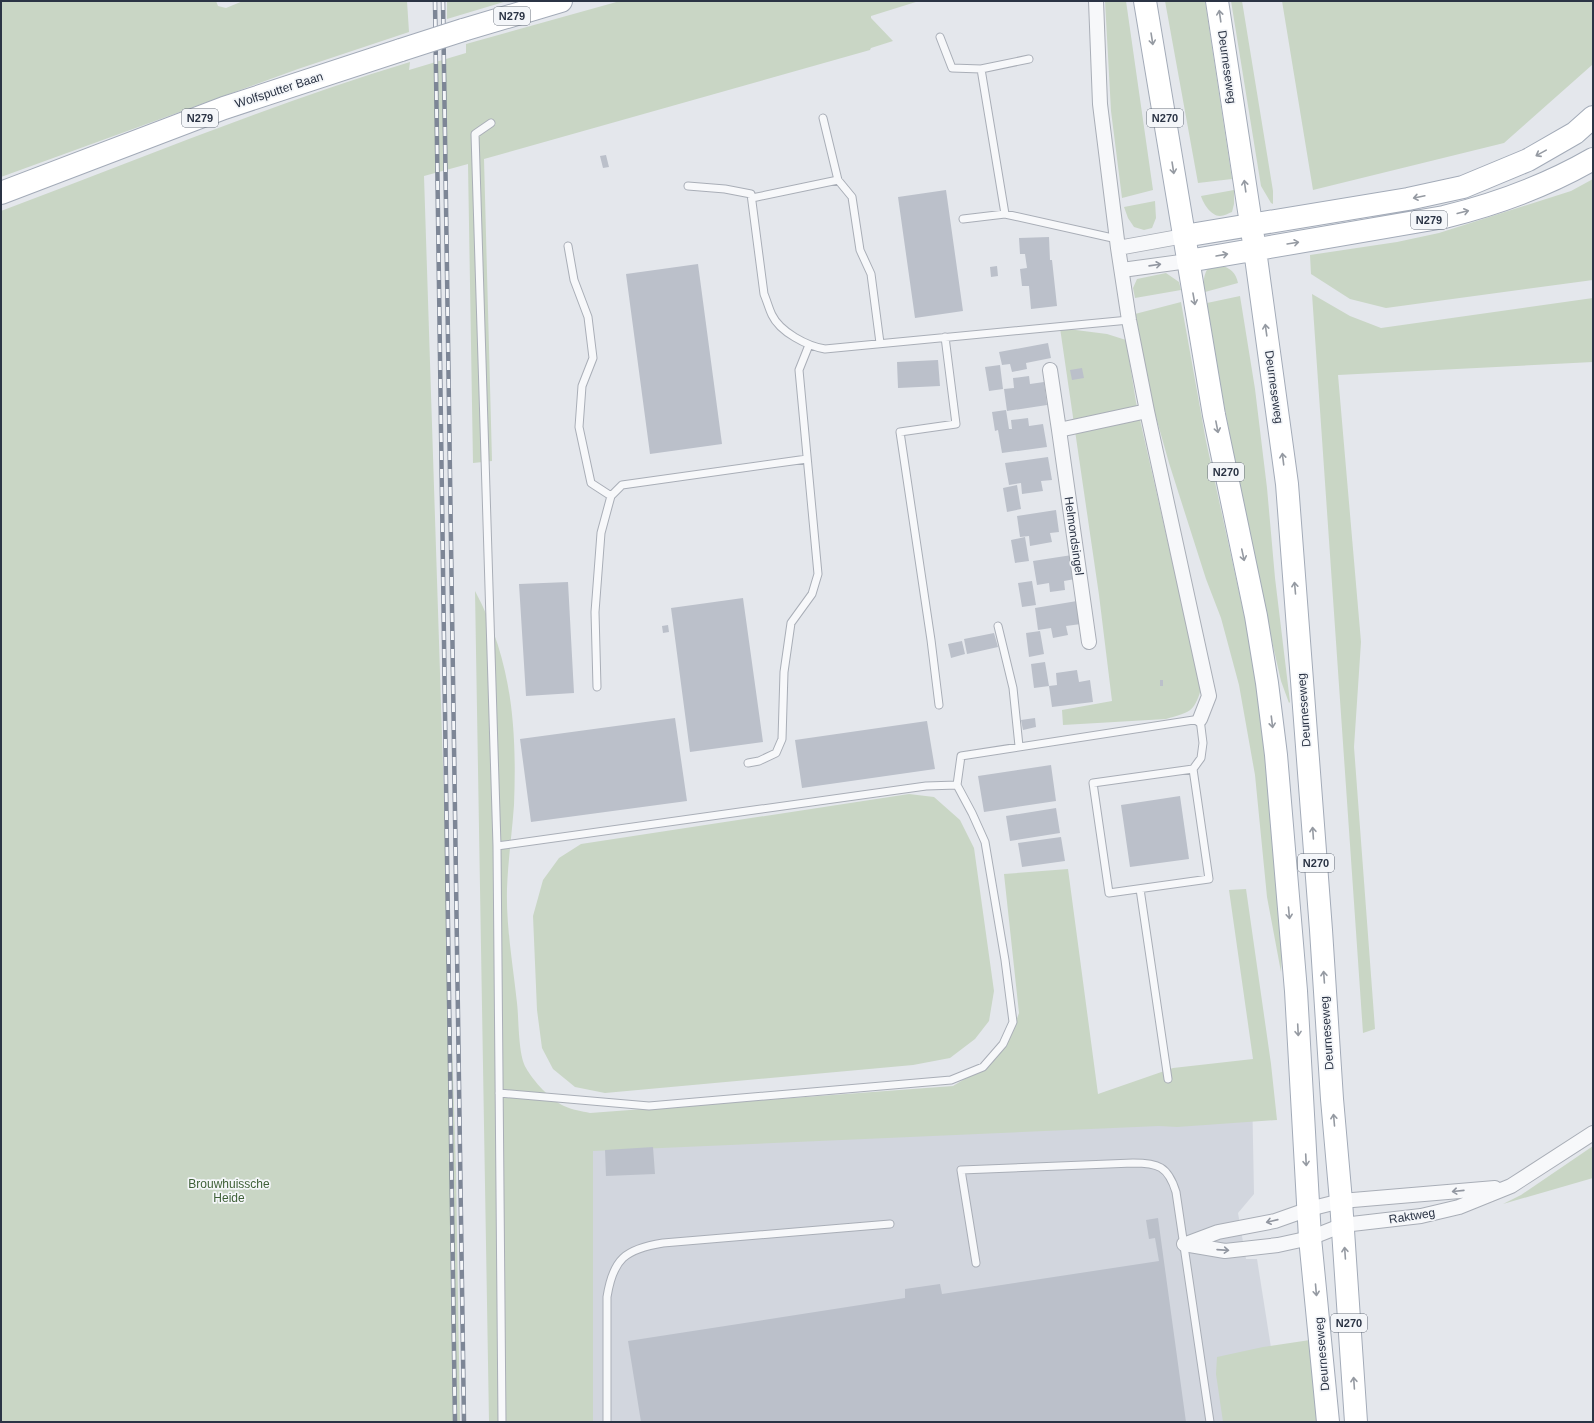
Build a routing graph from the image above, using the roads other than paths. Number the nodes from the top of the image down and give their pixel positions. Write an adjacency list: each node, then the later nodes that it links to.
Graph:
1 (561, 1): 14 (main road, Wolfsputter Baan / N279, bridge)
2 (1096, 1): 20 (street)
3 (1145, 1): 19 (main road, Deurneseweg / N270, one-way to 19)
4 (1217, 1): 18 (main road, Deurneseweg / N270, one-way to 4)
5 (940, 37): 7 (lane)
6 (1029, 59): 7 (lane)
7 (981, 69): 16 (lane)
8 (1593, 117): 18 (main road, N279, one-way to 18)
9 (823, 118): 12 (lane)
10 (491, 123): 43 (lane)
11 (1593, 159): 22 (main road, N279, one-way to 11)
12 (838, 180): 15 (lane); 27 (lane)
13 (688, 186): 15 (lane)
14 (1, 192)
15 (752, 198): 28 (lane)
16 (1005, 214): 17 (lane); 20 (lane)
17 (963, 219)
18 (1251, 224): 19 (main road); 22 (main road, Deurneseweg / N270)
19 (1184, 236): 20 (street); 23 (main road, Deurneseweg / N270)
20 (1118, 244): 24 (street)
21 (568, 246): 33 (lane)
22 (1255, 250): 23 (main road, one-way to 22); 49 (main road, Deurneseweg / N270, one-way to 22)
23 (1188, 261): 24 (street, one-way to 23); 50 (main road, Deurneseweg / N270, one-way to 50)
24 (1122, 270): 25 (street)
25 (1129, 320): 26 (lane); 30 (street)
26 (945, 337): 27 (lane); 37 (lane)
27 (880, 343): 28 (lane)
28 (809, 346): 32 (lane)
29 (1050, 370): 31 (street, Helmondsingel)
30 (1147, 411): 31 (street); 38 (street)
31 (1059, 430): 35 (street, Helmondsingel)
32 (807, 460): 33 (lane); 40 (lane)
33 (612, 496): 36 (lane)
34 (998, 626): 39 (lane)
35 (1088, 642)
36 (598, 686)
37 (939, 705)
38 (1200, 719): 39 (lane); 41 (lane)
39 (1020, 746): 42 (lane)
40 (748, 763)
41 (1193, 769): 44 (lane); 44 (lane)
42 (957, 785): 43 (lane); 46 (lane)
43 (497, 846): 46 (lane)
44 (1140, 889): 45 (lane)
45 (1168, 1079)
46 (499, 1093): 56 (lane)
47 (1593, 1133): 48 (street, Raktweg)
48 (1511, 1186): 49 (street, Raktweg, one-way to 49); 52 (street, Raktweg)
49 (1341, 1201): 50 (street, Raktweg); 52 (main road, Deurneseweg / N270)
50 (1309, 1209): 53 (main road, Deurneseweg / N270); 54 (street, one-way to 54)
51 (890, 1224): 57 (lane)
52 (1343, 1225): 53 (street, Raktweg); 60 (main road, Deurneseweg / N270, one-way to 52)
53 (1310, 1238): 54 (street, one-way to 53); 59 (main road, Deurneseweg / N270, one-way to 59)
54 (1184, 1244): 55 (lane); 58 (lane)
55 (976, 1263)
56 (502, 1422)
57 (607, 1422)
58 (1210, 1422)
59 (1328, 1422)
60 (1356, 1422)

